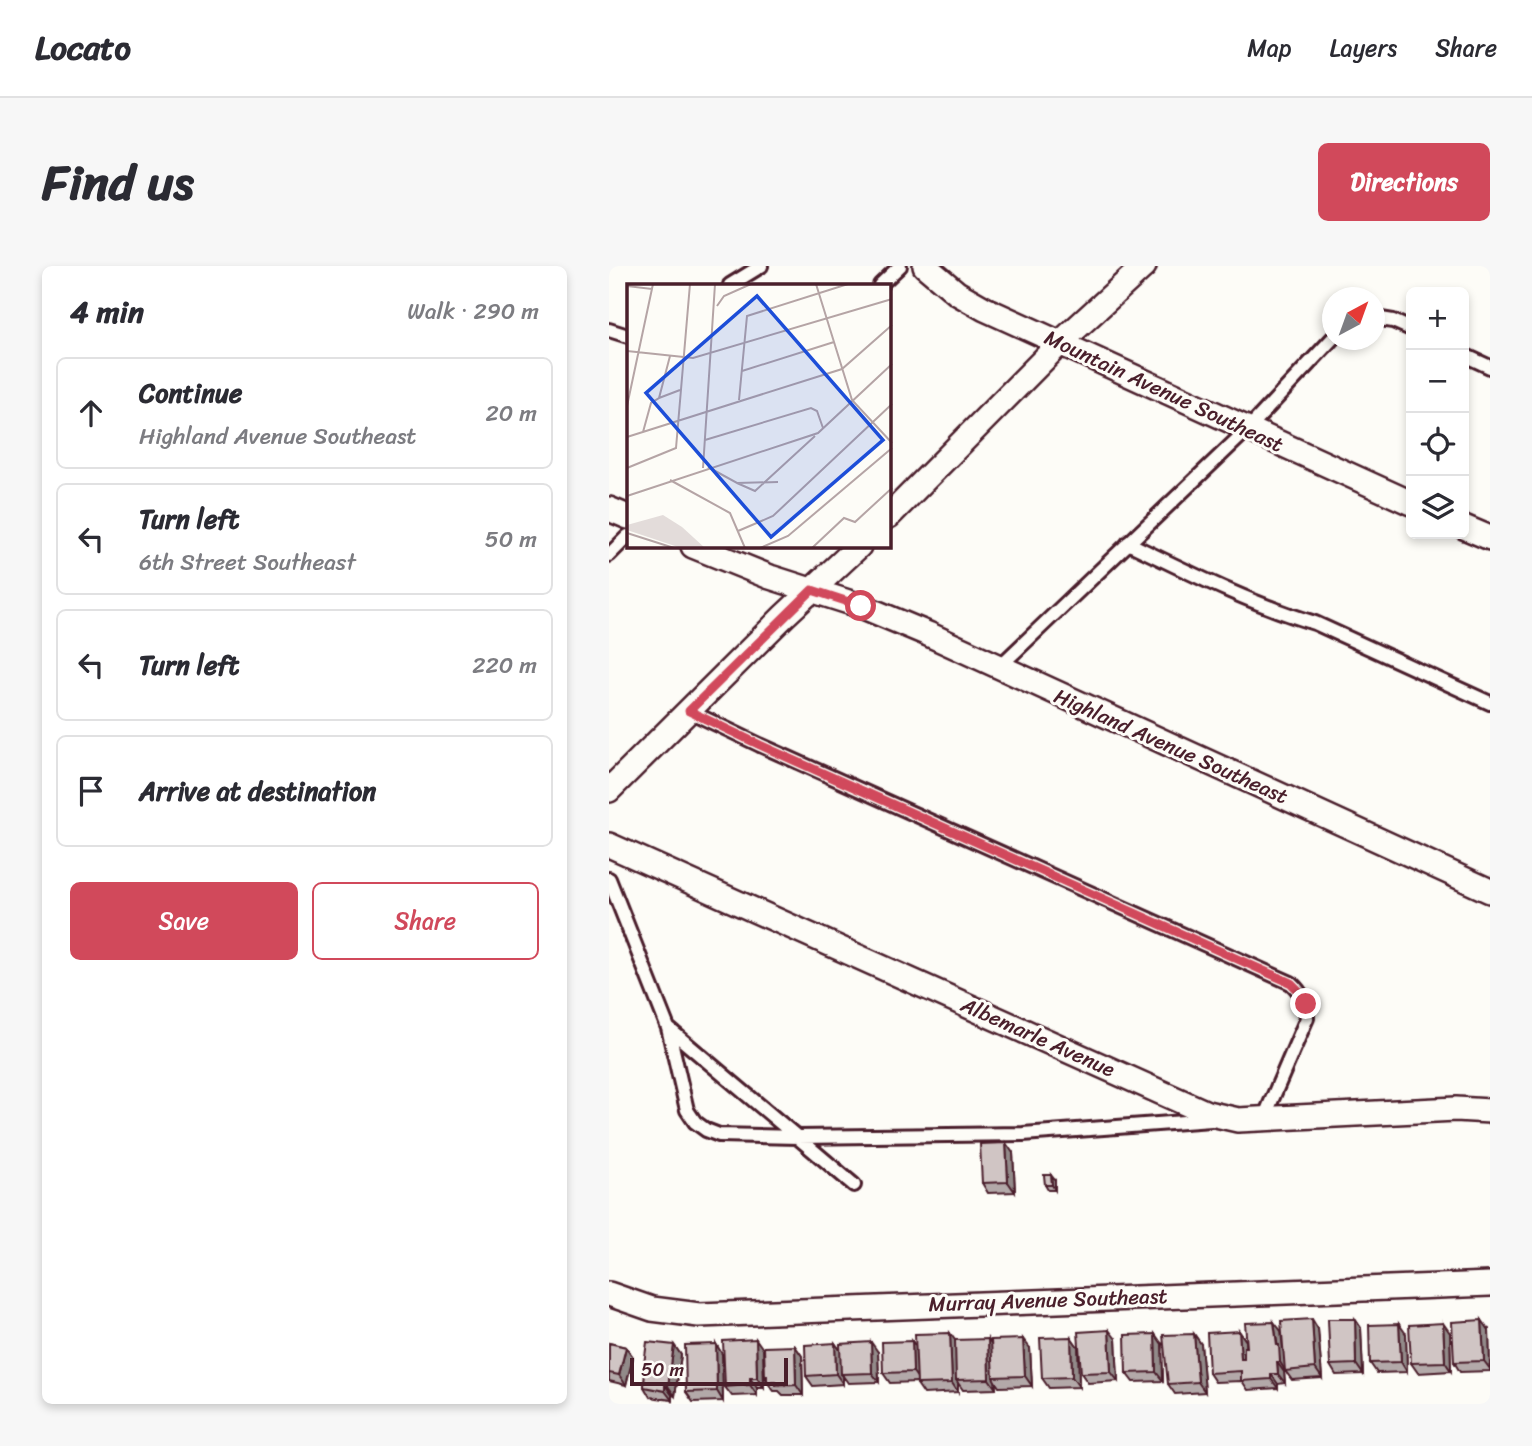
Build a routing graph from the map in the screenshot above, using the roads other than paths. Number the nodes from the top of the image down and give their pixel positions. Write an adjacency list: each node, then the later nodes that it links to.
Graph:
1 (761, 266): 5 (lane)
2 (899, 266): 6 (lane)
3 (925, 266): 11 (street, Mountain Avenue Southeast)
4 (1144, 266): 11 (street)
5 (732, 284)
6 (881, 284)
7 (1385, 320): 8 (lane)
8 (1406, 327)
9 (609, 330): 10 (lane)
10 (627, 336)
11 (1060, 343): 15 (street, Mountain Avenue Southeast); 18 (street)
12 (1322, 349): 15 (lane)
13 (1469, 357): 14 (lane)
14 (1490, 367)
15 (1248, 429): 16 (street, Mountain Avenue Southeast); 23 (lane)
16 (1406, 501)
17 (609, 509): 19 (street)
18 (891, 514)
19 (627, 517)
20 (1469, 529): 22 (street)
21 (627, 537): 26 (lane)
22 (1490, 538)
23 (1128, 542): 28 (lane); 29 (lane)
24 (698, 548): 27 (street, Highland Avenue Southeast)
25 (857, 548): 27 (street)
26 (609, 555)
27 (812, 590): 28 (street, Highland Avenue Southeast); 30 (street)
28 (999, 667): 34 (street, Highland Avenue Southeast)
29 (1490, 703)
30 (689, 711): 31 (street); 37 (lane)
31 (609, 790)
32 (609, 845): 38 (street, Albemarle Avenue)
33 (609, 879): 35 (lane)
34 (1490, 891)
35 (668, 1028): 39 (lane); 39 (lane)
36 (1490, 1111): 37 (street, Albemarle Avenue)
37 (1264, 1118): 38 (street, Albemarle Avenue)
38 (1228, 1119): 39 (lane)
39 (798, 1137): 40 (lane)
40 (855, 1185)
41 (1490, 1284): 42 (street, Murray Avenue Southeast)
42 (609, 1294)

